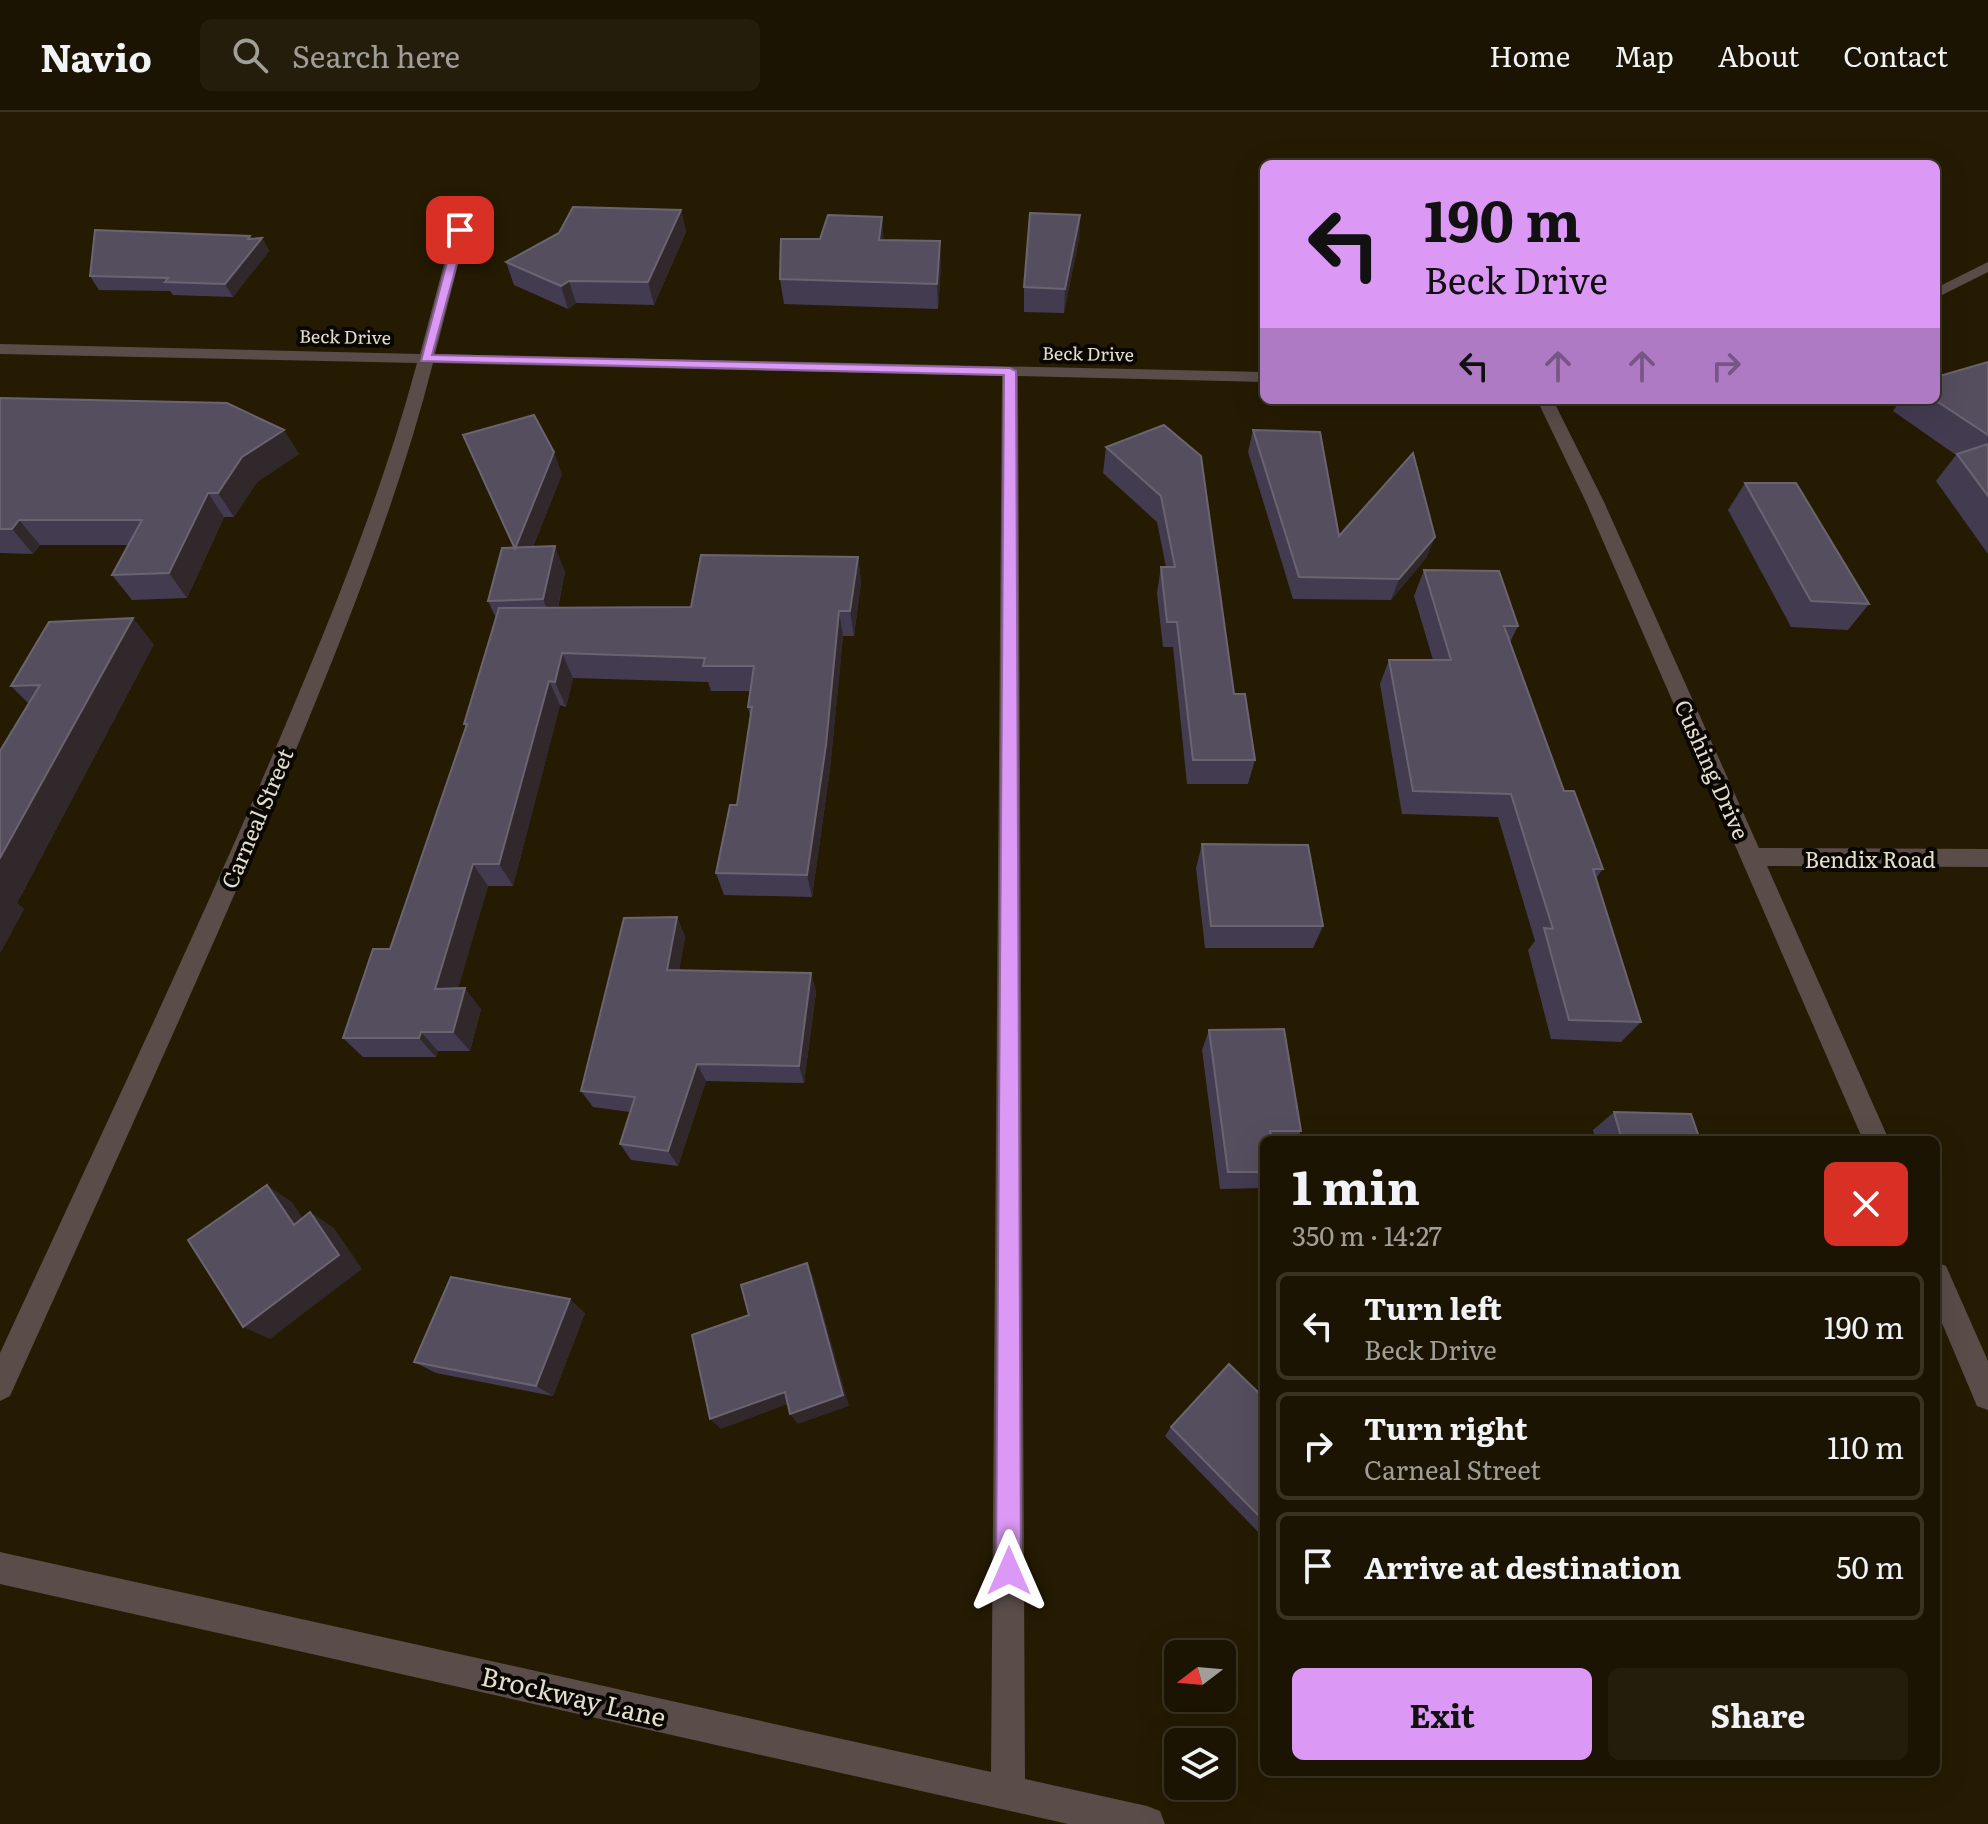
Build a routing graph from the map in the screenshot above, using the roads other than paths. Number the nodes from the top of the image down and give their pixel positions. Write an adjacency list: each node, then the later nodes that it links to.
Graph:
1 (460, 230): 5 (street, Carneal Street)
2 (1988, 266): 3 (street)
3 (1940, 292)
4 (0, 349): 5 (street, Beck Drive)
5 (425, 358): 6 (street, Beck Drive); 13 (street, Carneal Street)
6 (1010, 371): 7 (street, Beck Drive); 16 (street)
7 (1260, 377)
8 (1547, 404): 9 (street, Cushing Drive)
9 (1752, 857): 10 (street, Bendix Road); 11 (street, Cushing Drive)
10 (1988, 858)
11 (1874, 1136)
12 (1940, 1285): 14 (street)
13 (0, 1386)
14 (1988, 1395)
15 (0, 1568): 16 (street, Brockway Lane)
16 (1008, 1792): 17 (street, Brockway Lane)
17 (1147, 1824)

